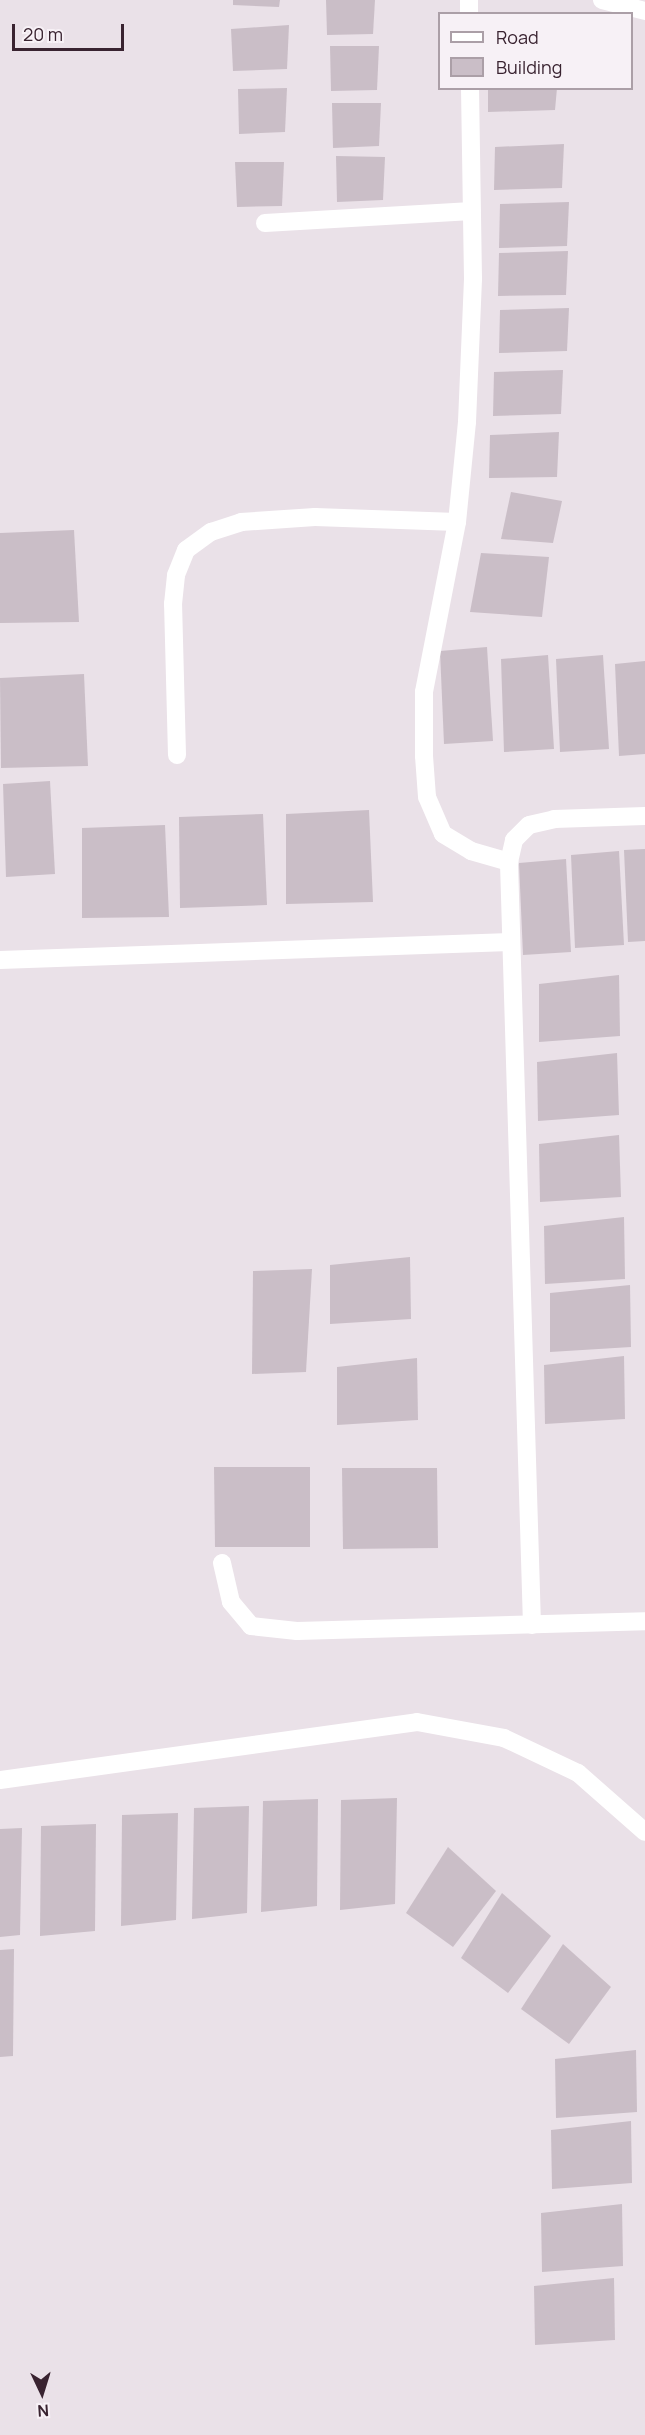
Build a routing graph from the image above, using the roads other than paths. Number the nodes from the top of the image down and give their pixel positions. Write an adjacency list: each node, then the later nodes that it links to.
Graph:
1 (602, 0): 2 (street)
2 (645, 11)
3 (470, 90): 4 (street)
4 (472, 212): 5 (street); 6 (street)
5 (265, 224)
6 (457, 522): 7 (street); 9 (street)
7 (177, 755)
8 (645, 816): 9 (street)
9 (509, 862): 10 (street)
10 (511, 942): 11 (street); 14 (street)
11 (0, 960)
12 (222, 1563): 14 (street)
13 (645, 1621): 14 (street)
14 (532, 1625)
15 (0, 1780): 16 (street)
16 (645, 1832)

